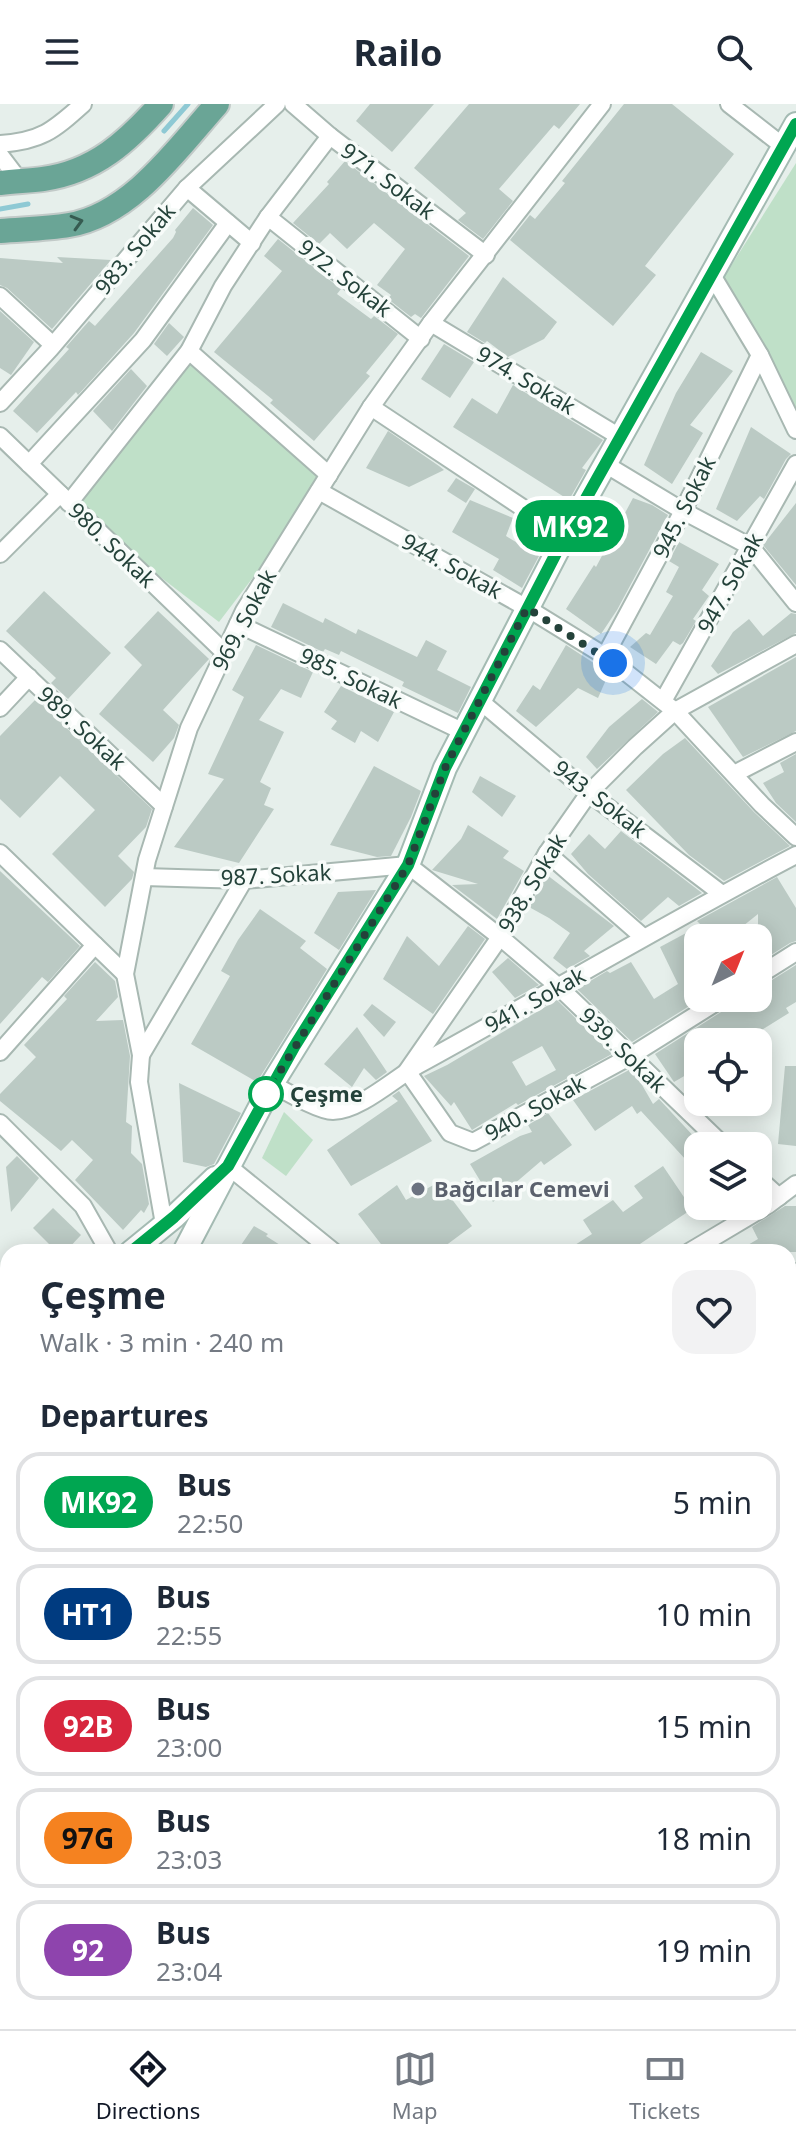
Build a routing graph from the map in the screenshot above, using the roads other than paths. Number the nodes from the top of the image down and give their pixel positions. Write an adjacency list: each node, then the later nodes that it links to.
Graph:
1 (161, 104): 13 (main road)
2 (217, 104): 17 (main road, one-way to 2)
3 (277, 104): 14 (street, 983. Sokak)
4 (293, 104): 9 (street, 971. Sokak)
5 (602, 104): 19 (street, 969. Sokak)
6 (729, 104): 11 (street)
7 (81, 105): 10 (street)
8 (796, 124): 11 (main road)
9 (330, 136): 15 (street); 19 (street, 971. Sokak)
10 (0, 144)
11 (783, 146): 20 (main road)
12 (0, 155): 13 (street)
13 (10, 181)
14 (187, 188): 16 (street); 24 (street, 983. Sokak)
15 (268, 217): 18 (street); 23 (street, 972. Sokak)
16 (228, 223): 18 (street); 32 (street)
17 (0, 231)
18 (252, 243): 25 (street)
19 (486, 255): 22 (street, 969. Sokak)
20 (712, 275): 26 (street); 31 (main road)
21 (0, 296): 24 (street)
22 (431, 323): 23 (street, 969. Sokak); 31 (street, 974. Sokak)
23 (421, 339): 28 (street, 969. Sokak)
24 (53, 345): 27 (street, 983. Sokak)
25 (189, 351): 35 (street); 37 (street)
26 (760, 355): 29 (street); 38 (street, 945. Sokak)
27 (0, 403)
28 (371, 407): 35 (street, 969. Sokak); 39 (street)
29 (796, 430)
30 (0, 436): 32 (street, 980. Sokak)
31 (620, 437): 33 (main road)
32 (29, 464): 37 (street, 980. Sokak)
33 (605, 464): 38 (street); 39 (main road)
34 (796, 464): 40 (street, 947. Sokak)
35 (329, 475): 36 (street, 969. Sokak)
36 (319, 491): 43 (street, 944. Sokak); 44 (street, 969. Sokak)
37 (64, 498): 41 (street); 47 (street, 980. Sokak)
38 (683, 511): 40 (street); 48 (street, 945. Sokak)
39 (565, 536): 43 (main road)
40 (751, 547): 42 (street); 51 (street, 947. Sokak)
41 (0, 554)
42 (796, 603)
43 (527, 608): 48 (street, 944. Sokak); 50 (main road)
44 (238, 624): 47 (street, 969. Sokak); 53 (street, 985. Sokak)
45 (796, 644): 51 (street)
46 (0, 650): 49 (street, 989. Sokak)
47 (225, 653): 57 (street, 969. Sokak)
48 (605, 656): 51 (street, 944. Sokak)
49 (29, 677): 52 (street); 57 (street, 989. Sokak)
50 (480, 701): 53 (main road); 56 (street, 943. Sokak)
51 (669, 706): 55 (street, 944. Sokak); 56 (street, 938. Sokak)
52 (0, 708)
53 (464, 732): 62 (main road)
54 (796, 742): 55 (street)
55 (734, 774): 58 (street, 944. Sokak)
56 (589, 793): 60 (street, 938. Sokak); 65 (street, 943. Sokak)
57 (164, 806): 63 (street, 969. Sokak)
58 (796, 837)
59 (0, 853): 68 (street)
60 (547, 853): 66 (street, 938. Sokak); 67 (street)
61 (796, 855): 65 (street, 941. Sokak)
62 (408, 865): 64 (street, 987. Sokak); 66 (street, 939. Sokak); 78 (main road)
63 (144, 877): 64 (street, 987. Sokak); 71 (street, 969. Sokak)
64 (244, 880): 75 (street)
65 (722, 894): 67 (street, 941. Sokak)
66 (500, 937): 72 (street, 939. Sokak); 77 (street, 938. Sokak)
67 (643, 937): 72 (street, 941. Sokak)
68 (95, 945): 71 (street); 74 (street)
69 (796, 952): 70 (street)
70 (772, 967)
71 (125, 974): 75 (street, 969. Sokak)
72 (560, 988): 76 (street, 939. Sokak); 77 (street, 941. Sokak)
73 (701, 1012): 76 (street, 940. Sokak)
74 (0, 1052)
75 (141, 1055): 85 (street, 969. Sokak)
76 (629, 1057): 77 (street, 940. Sokak); 80 (street, 939. Sokak)
77 (407, 1071): 78 (street, 941. Sokak)
78 (272, 1084): 81 (main road)
79 (0, 1123): 86 (street)
80 (709, 1132)
81 (228, 1166): 85 (main road); 88 (main road); 89 (street)
82 (796, 1184): 84 (street)
83 (772, 1191): 84 (street)
84 (779, 1197): 90 (street)
85 (164, 1224): 87 (main road)
86 (104, 1244)
87 (140, 1244)
88 (188, 1244)
89 (323, 1244)
90 (702, 1244)

